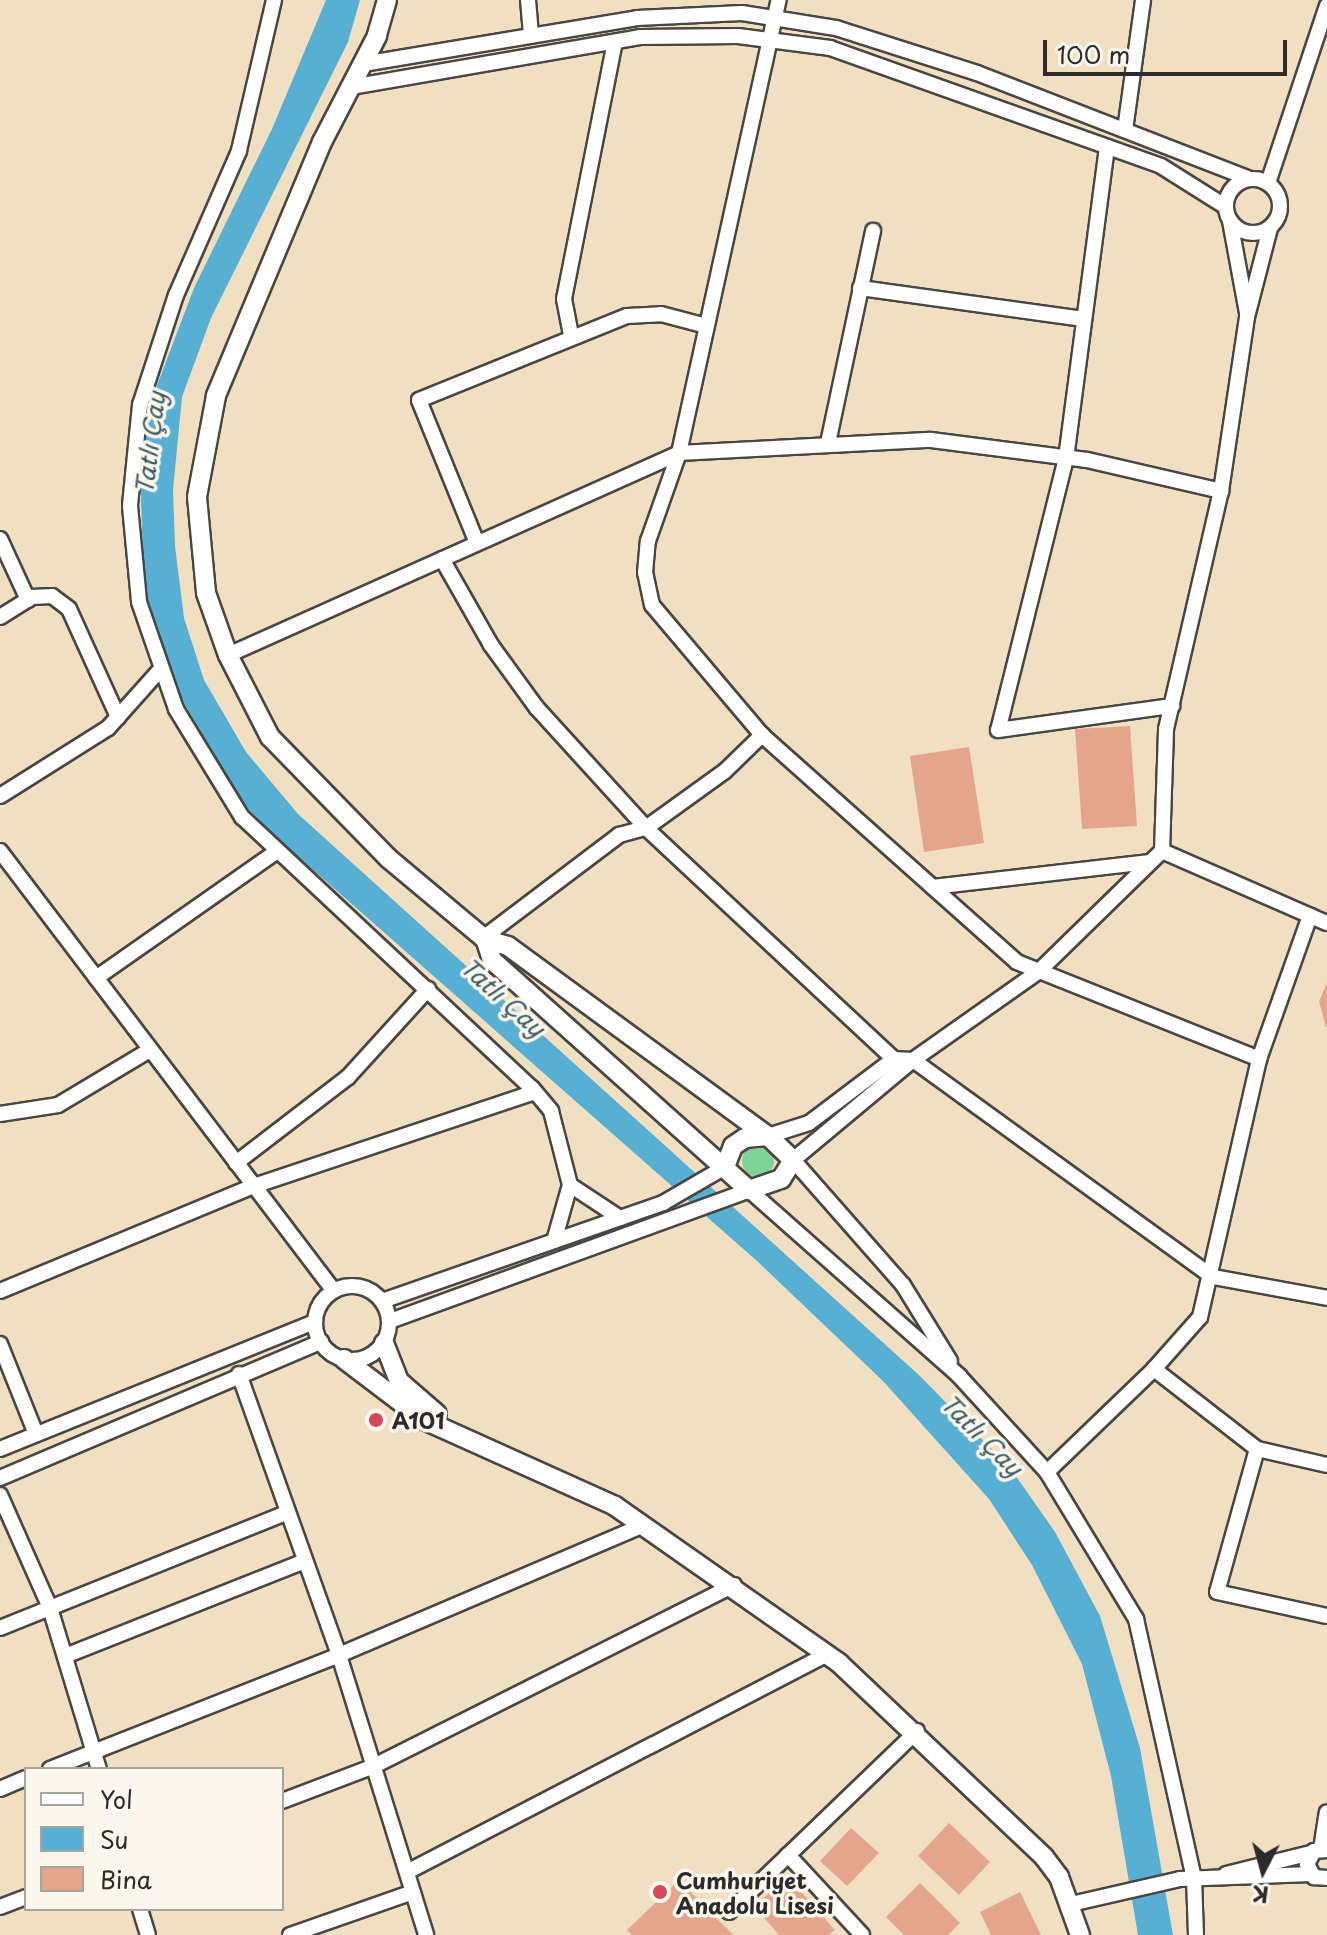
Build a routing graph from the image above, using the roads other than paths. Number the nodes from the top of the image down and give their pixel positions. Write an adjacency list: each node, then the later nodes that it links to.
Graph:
1 (274, 0): 35 (street)
2 (387, 0): 11 (street)
3 (528, 0): 8 (street)
4 (779, 0): 7 (street)
5 (1143, 0): 13 (street)
6 (1327, 6): 16 (street)
7 (776, 19): 8 (street); 9 (street); 13 (street)
8 (531, 36): 11 (street)
9 (773, 41): 10 (street); 14 (street); 23 (street)
10 (615, 42): 12 (street); 24 (street)
11 (363, 64): 12 (street)
12 (351, 87): 34 (street)
13 (1125, 130): 15 (street)
14 (1107, 147): 17 (street); 22 (street)
15 (1250, 179): 16 (street); 17 (street)
16 (1268, 183): 18 (street)
17 (1228, 214): 18 (street); 21 (street)
18 (1270, 228): 21 (street)
19 (873, 231): 20 (street)
20 (860, 288): 22 (street); 25 (street)
21 (1247, 317): 28 (street)
22 (1082, 319): 27 (street)
23 (706, 326): 24 (street); 26 (street)
24 (571, 335): 30 (street)
25 (828, 443): 26 (street); 27 (street)
26 (679, 453): 30 (street); 38 (street)
27 (1066, 458): 28 (street); 36 (street)
28 (1221, 491): 36 (street)
29 (0, 539): 32 (street)
30 (477, 543): 31 (street)
31 (442, 559): 34 (street); 40 (street)
32 (28, 600): 33 (street); 37 (street)
33 (0, 617)
34 (228, 655): 48 (street)
35 (159, 671): 37 (street); 43 (street)
36 (1172, 706): 42 (street)
37 (118, 717): 39 (street)
38 (762, 735): 40 (street); 45 (street)
39 (0, 796)
40 (646, 828): 48 (street); 53 (street)
41 (0, 851): 50 (street)
42 (1162, 851): 44 (street); 46 (street)
43 (276, 852): 50 (street); 51 (street)
44 (1150, 862): 45 (street); 49 (street)
45 (933, 887): 49 (street)
46 (1310, 916): 47 (street); 54 (street)
47 (1327, 923)
48 (484, 938): 58 (street); 61 (street)
49 (1039, 971): 54 (street); 55 (street)
50 (96, 978): 52 (street)
51 (428, 989): 56 (street); 60 (street)
52 (150, 1050): 57 (street); 60 (street)
53 (894, 1059): 55 (street); 58 (street)
54 (1259, 1059): 67 (street)
55 (913, 1060): 59 (street); 67 (street)
56 (535, 1092): 62 (street); 63 (street)
57 (0, 1114)
58 (768, 1136): 59 (street); 61 (street)
59 (793, 1160): 64 (street); 80 (street)
60 (236, 1163): 63 (street)
61 (721, 1171): 64 (street); 65 (street)
62 (570, 1185): 65 (street); 66 (street)
63 (254, 1186): 68 (street); 69 (street)
64 (742, 1192): 72 (street); 80 (street)
65 (620, 1218): 66 (street)
66 (554, 1241): 71 (street)
67 (1213, 1277): 70 (street); 78 (street)
68 (0, 1291)
69 (334, 1291): 71 (street); 73 (street)
70 (1327, 1298)
71 (382, 1301): 72 (street)
72 (390, 1321): 75 (street)
73 (315, 1322): 74 (street); 81 (street)
74 (321, 1342): 77 (street); 79 (street)
75 (384, 1343): 77 (street); 84 (street)
76 (0, 1344): 81 (street)
77 (344, 1359): 84 (street)
78 (1154, 1369): 83 (street); 86 (street)
79 (239, 1374): 87 (street); 89 (street)
80 (959, 1376): 86 (street)
81 (36, 1434): 82 (street)
82 (0, 1449)
83 (1257, 1449): 85 (street); 94 (street)
84 (498, 1457): 90 (street)
85 (1327, 1465)
86 (1047, 1472): 111 (street)
87 (0, 1478)
88 (0, 1495): 93 (street)
89 (288, 1512): 91 (street); 93 (street)
90 (644, 1525): 92 (street); 97 (street)
91 (305, 1561): 97 (street); 98 (street)
92 (734, 1585): 96 (street); 101 (street)
93 (50, 1608): 95 (street); 98 (street)
94 (1327, 1616)
95 (0, 1628)
96 (827, 1654): 99 (street); 110 (street)
97 (339, 1655): 100 (street); 101 (street)
98 (65, 1656): 100 (street)
99 (917, 1731): 109 (street); 116 (street)
100 (94, 1752): 102 (street); 103 (street)
101 (374, 1766): 106 (street); 110 (street)
102 (55, 1767)
103 (98, 1767)
104 (24, 1779): 105 (street)
105 (0, 1789)
106 (284, 1800)
107 (1327, 1812): 108 (street)
108 (1320, 1851): 112 (street); 113 (street)
109 (788, 1855): 119 (street); 123 (street)
110 (407, 1872): 114 (street)
111 (1187, 1878): 112 (street); 116 (street); 125 (street)
112 (1214, 1878): 113 (street)
113 (1322, 1880)
114 (413, 1892): 121 (street); 122 (street)
115 (24, 1898): 117 (street)
116 (1071, 1904): 124 (street)
117 (0, 1907)
118 (141, 1911): 120 (street)
119 (729, 1912)
120 (148, 1935)
121 (290, 1935)
122 (426, 1935)
123 (862, 1935)
124 (1080, 1935)
125 (1196, 1935)

